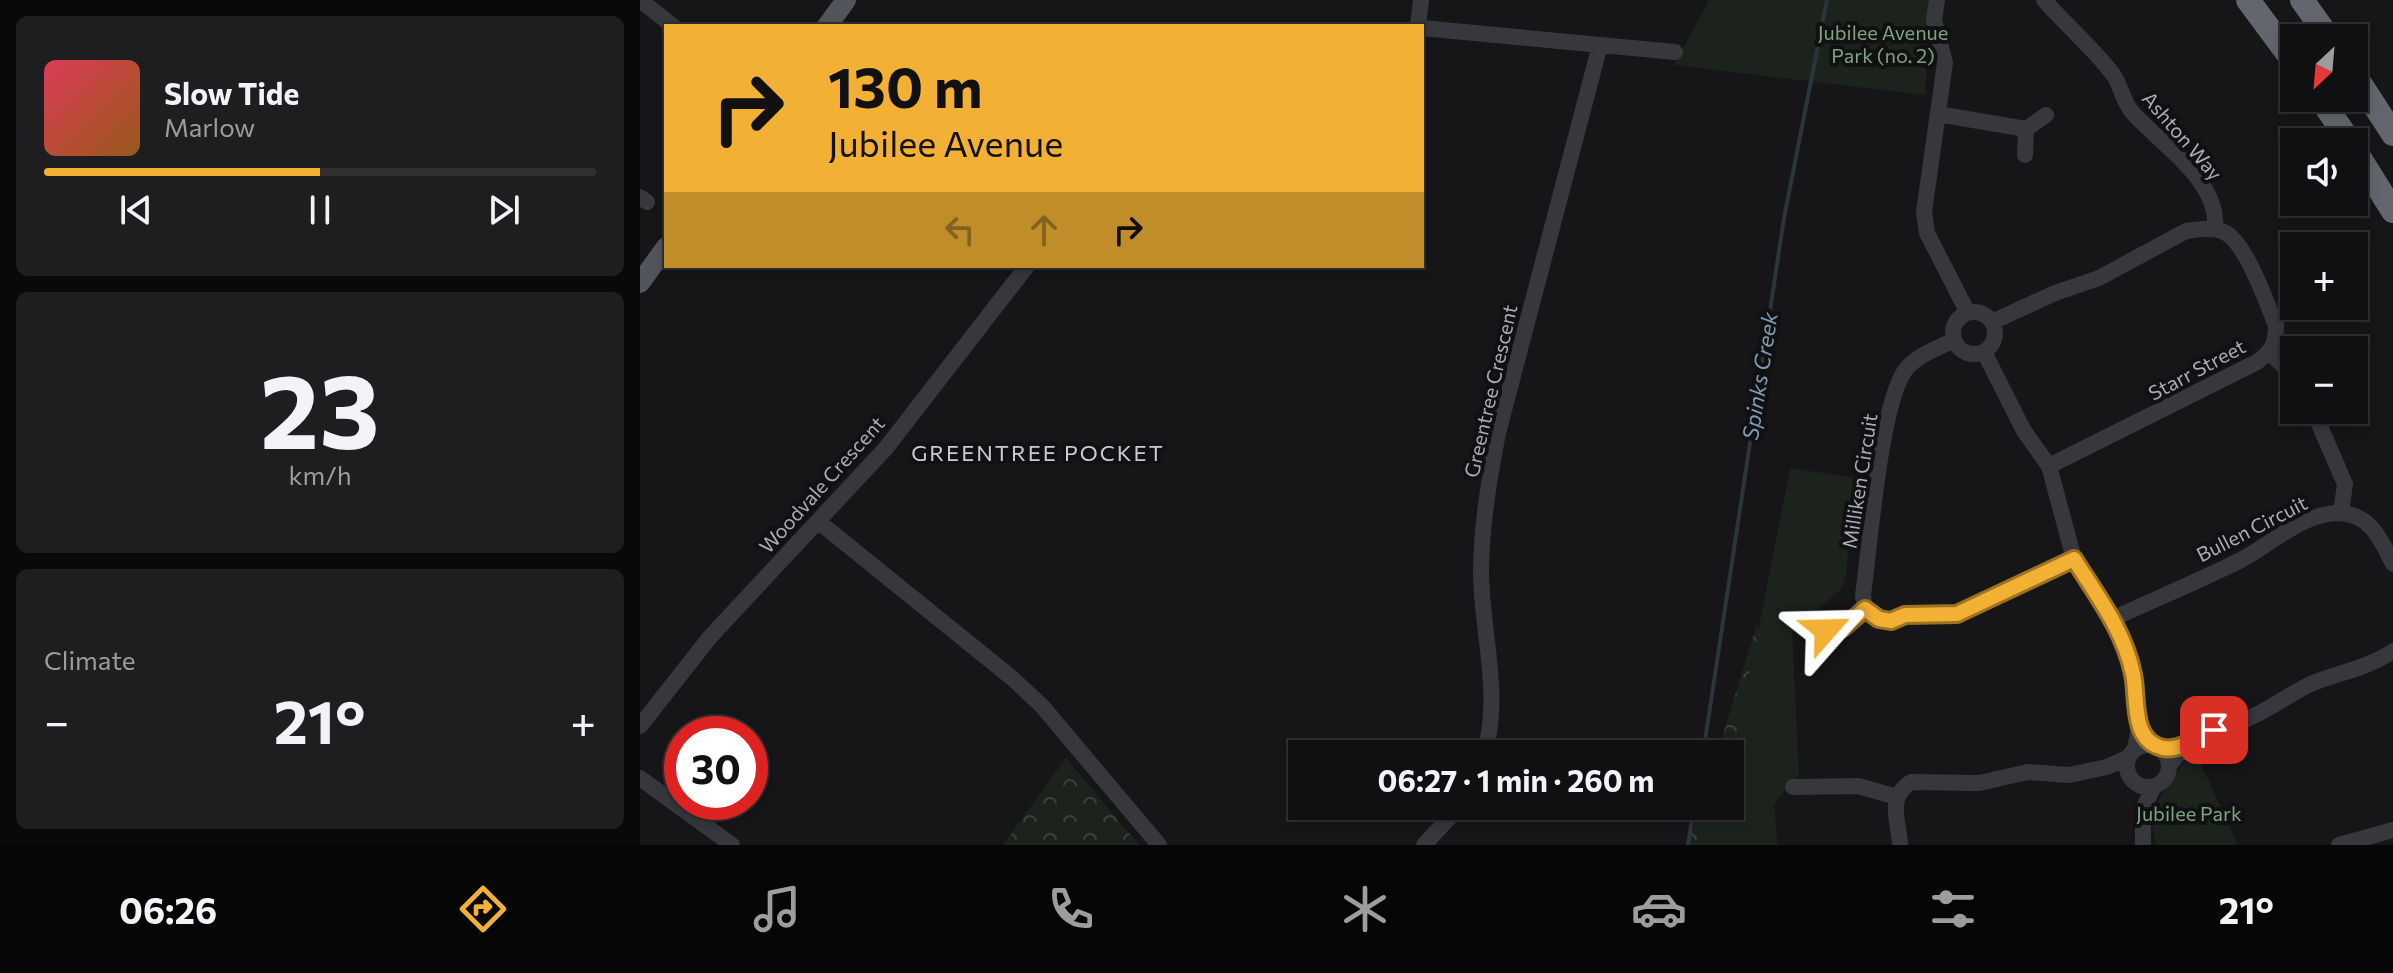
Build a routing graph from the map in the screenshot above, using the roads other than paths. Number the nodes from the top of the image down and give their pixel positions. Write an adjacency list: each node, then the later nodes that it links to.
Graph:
1 (640, 0): 8 (street)
2 (846, 0): 9 (main road)
3 (1421, 0): 10 (street)
4 (1937, 0): 17 (street)
5 (2044, 0): 24 (street, Ashton Way)
6 (2248, 0): 13 (highway)
7 (2302, 0): 11 (highway)
8 (670, 24)
9 (828, 24)
10 (1420, 24)
11 (2319, 24)
12 (1424, 27): 14 (street)
13 (2280, 43)
14 (1600, 45): 15 (street); 46 (street, Greentree Crescent)
15 (1675, 52)
16 (2368, 96): 20 (highway)
17 (1938, 114): 19 (street); 28 (street)
18 (2046, 115): 19 (street)
19 (2026, 129): 21 (street)
20 (2393, 134)
21 (2025, 155)
22 (2368, 171): 23 (highway)
23 (2393, 211)
24 (2215, 229): 29 (street); 32 (street, Starr Street)
25 (664, 250): 27 (main road)
26 (1025, 268): 37 (street, Woodvale Crescent)
27 (640, 283)
28 (1968, 313): 29 (street); 30 (street)
29 (1992, 322): 31 (street)
30 (1954, 340): 31 (street); 40 (street, Milliken Circuit)
31 (1984, 352): 35 (street)
32 (2270, 353): 33 (street); 35 (street, Starr Street)
33 (2280, 363)
34 (2319, 424): 36 (street)
35 (2049, 466): 38 (street)
36 (2341, 513): 39 (street, Bullen Circuit); 41 (street, Bullen Circuit)
37 (819, 522): 44 (street, Woodvale Crescent); 59 (street)
38 (2074, 559): 40 (street); 41 (street)
39 (2393, 564)
40 (1865, 609): 42 (street)
41 (2112, 619): 45 (street)
42 (1826, 630)
43 (2393, 651): 47 (street)
44 (640, 726)
45 (2139, 727): 48 (street); 49 (street)
46 (1486, 740)
47 (2184, 746): 48 (street); 50 (street)
48 (2157, 747): 49 (street); 50 (street)
49 (2132, 753): 51 (street); 53 (street)
50 (2170, 765): 53 (street)
51 (2107, 767): 53 (street); 55 (street)
52 (640, 778): 58 (street)
53 (2141, 782): 62 (street)
54 (1793, 787): 55 (street)
55 (1897, 797): 61 (street)
56 (1447, 820): 60 (street)
57 (2393, 830): 63 (street)
58 (732, 845)
59 (1159, 845)
60 (1424, 845)
61 (1900, 845)
62 (2143, 845)
63 (2339, 845)

